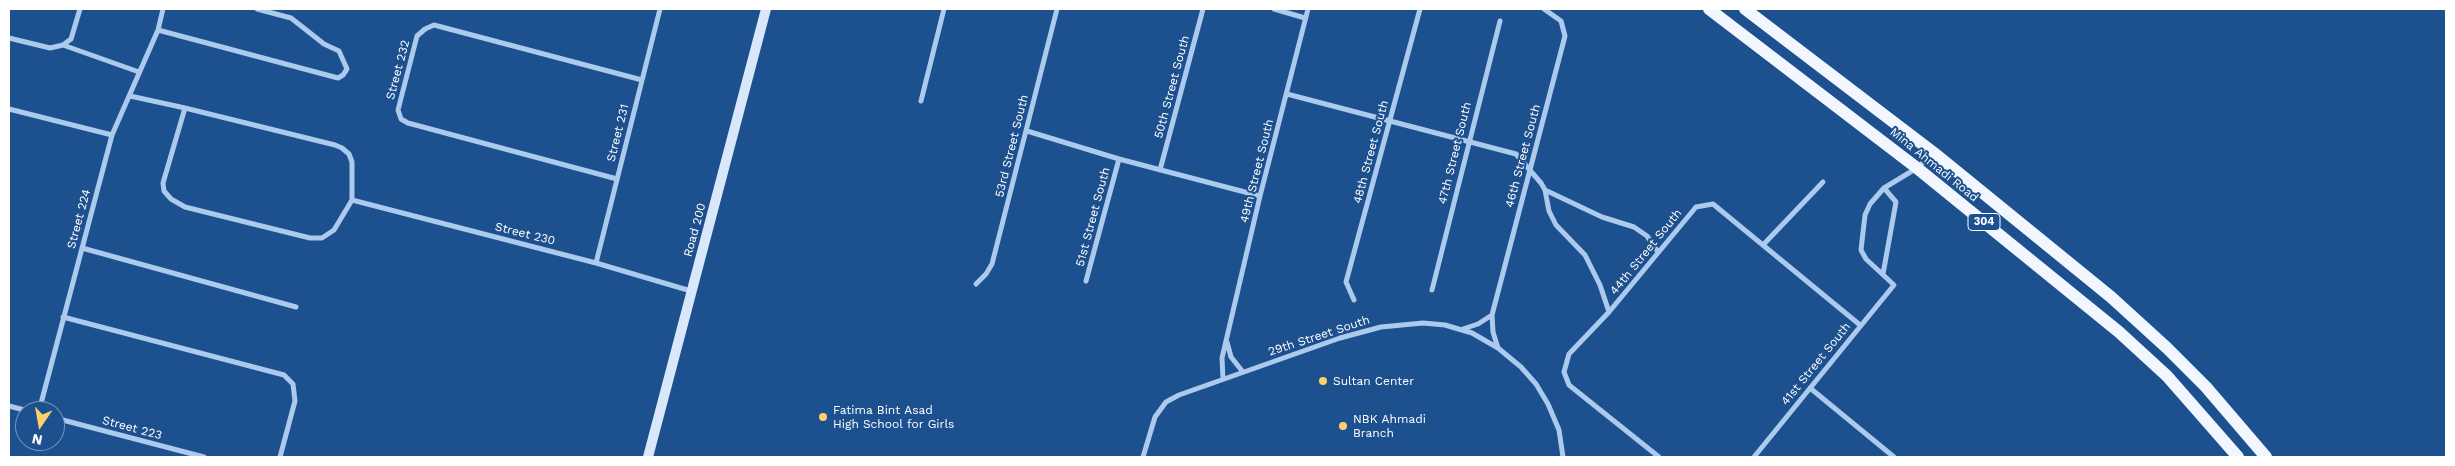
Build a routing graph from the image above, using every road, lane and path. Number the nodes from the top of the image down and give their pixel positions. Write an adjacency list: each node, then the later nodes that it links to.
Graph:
1 (80, 9): 19 (street)
2 (163, 9): 17 (street, Street 224)
3 (257, 9): 17 (street)
4 (660, 9): 21 (street, Street 231)
5 (766, 9): 50 (main road, Road 200)
6 (944, 9): 24 (street)
7 (1057, 9): 28 (street, 53rd Street South)
8 (1203, 9): 34 (street, 50th Street South)
9 (1274, 9): 15 (street)
10 (1308, 9): 15 (street, 49th Street South)
11 (1420, 9): 27 (street, 48th Street South)
12 (1544, 9): 35 (street, 46th Street South)
13 (1710, 9): 33 (main road, Mina Ahmadi Road / 304)
14 (1745, 9): 31 (main road, Mina Ahmadi Road / 304)
15 (1306, 18): 22 (street, 49th Street South)
16 (1500, 21): 30 (street, 47th Street South)
17 (158, 30): 20 (street, Street 224)
18 (9, 38): 19 (street)
19 (64, 46): 20 (street)
20 (139, 72): 23 (street, Street 224)
21 (642, 80): 36 (street, Street 231); 36 (street, Street 232)
22 (1286, 94): 27 (street); 40 (street, 49th Street South)
23 (130, 96): 25 (street); 29 (street, Street 224)
24 (921, 101)
25 (185, 108): 41 (street); 41 (street)
26 (9, 109): 29 (street)
27 (1390, 120): 30 (street); 51 (street, 48th Street South)
28 (1027, 130): 32 (street); 48 (street, 53rd Street South)
29 (112, 136): 43 (street, Street 224)
30 (1468, 140): 35 (street); 49 (street, 47th Street South)
31 (1934, 153): 33 (street); 74 (main road, Mina Ahmadi Road / 304)
32 (1119, 159): 34 (street); 47 (street, 51st Street South)
33 (1917, 168): 38 (street); 73 (main road, Mina Ahmadi Road / 304)
34 (1160, 170): 40 (street)
35 (1530, 170): 39 (street); 54 (street, 46th Street South)
36 (617, 179): 45 (street, Street 231)
37 (1823, 182): 42 (street)
38 (1884, 188): 46 (street); 46 (street)
39 (1545, 190): 44 (street); 53 (street)
40 (1260, 196): 58 (street, 49th Street South)
41 (352, 200): 45 (street, Street 230)
42 (1764, 245): 44 (street, 44th Street South); 56 (street, 44th Street South)
43 (82, 248): 52 (street); 55 (street, Street 224)
44 (1658, 252): 53 (street, 44th Street South)
45 (596, 263): 50 (street, Street 230)
46 (1883, 274): 56 (street, 41st Street South)
47 (1086, 281)
48 (976, 284)
49 (1432, 290)
50 (692, 291): 67 (main road, Road 200)
51 (1354, 300)
52 (296, 307)
53 (1609, 312): 70 (street, 44th Street South)
54 (1492, 315): 57 (street); 59 (street, 46th Street South)
55 (63, 317): 63 (street, Street 224); 66 (street)
56 (1860, 325): 62 (street, 41st Street South)
57 (1463, 329): 59 (street, 29th Street South); 60 (street, 29th Street South)
58 (1227, 339): 60 (street); 61 (street, 49th Street South)
59 (1498, 348): 69 (street, 29th Street South)
60 (1243, 372): 61 (street, 29th Street South)
61 (1223, 379): 68 (street, 29th Street South)
62 (1810, 388): 71 (street, 41st Street South); 72 (street)
63 (42, 401)
64 (65, 421): 65 (street, Street 223)
65 (204, 457)
66 (280, 457)
67 (648, 457)
68 (1144, 457)
69 (1563, 457)
70 (1658, 457)
71 (1754, 457)
72 (1894, 457)
73 (2238, 457)
74 (2266, 457)

